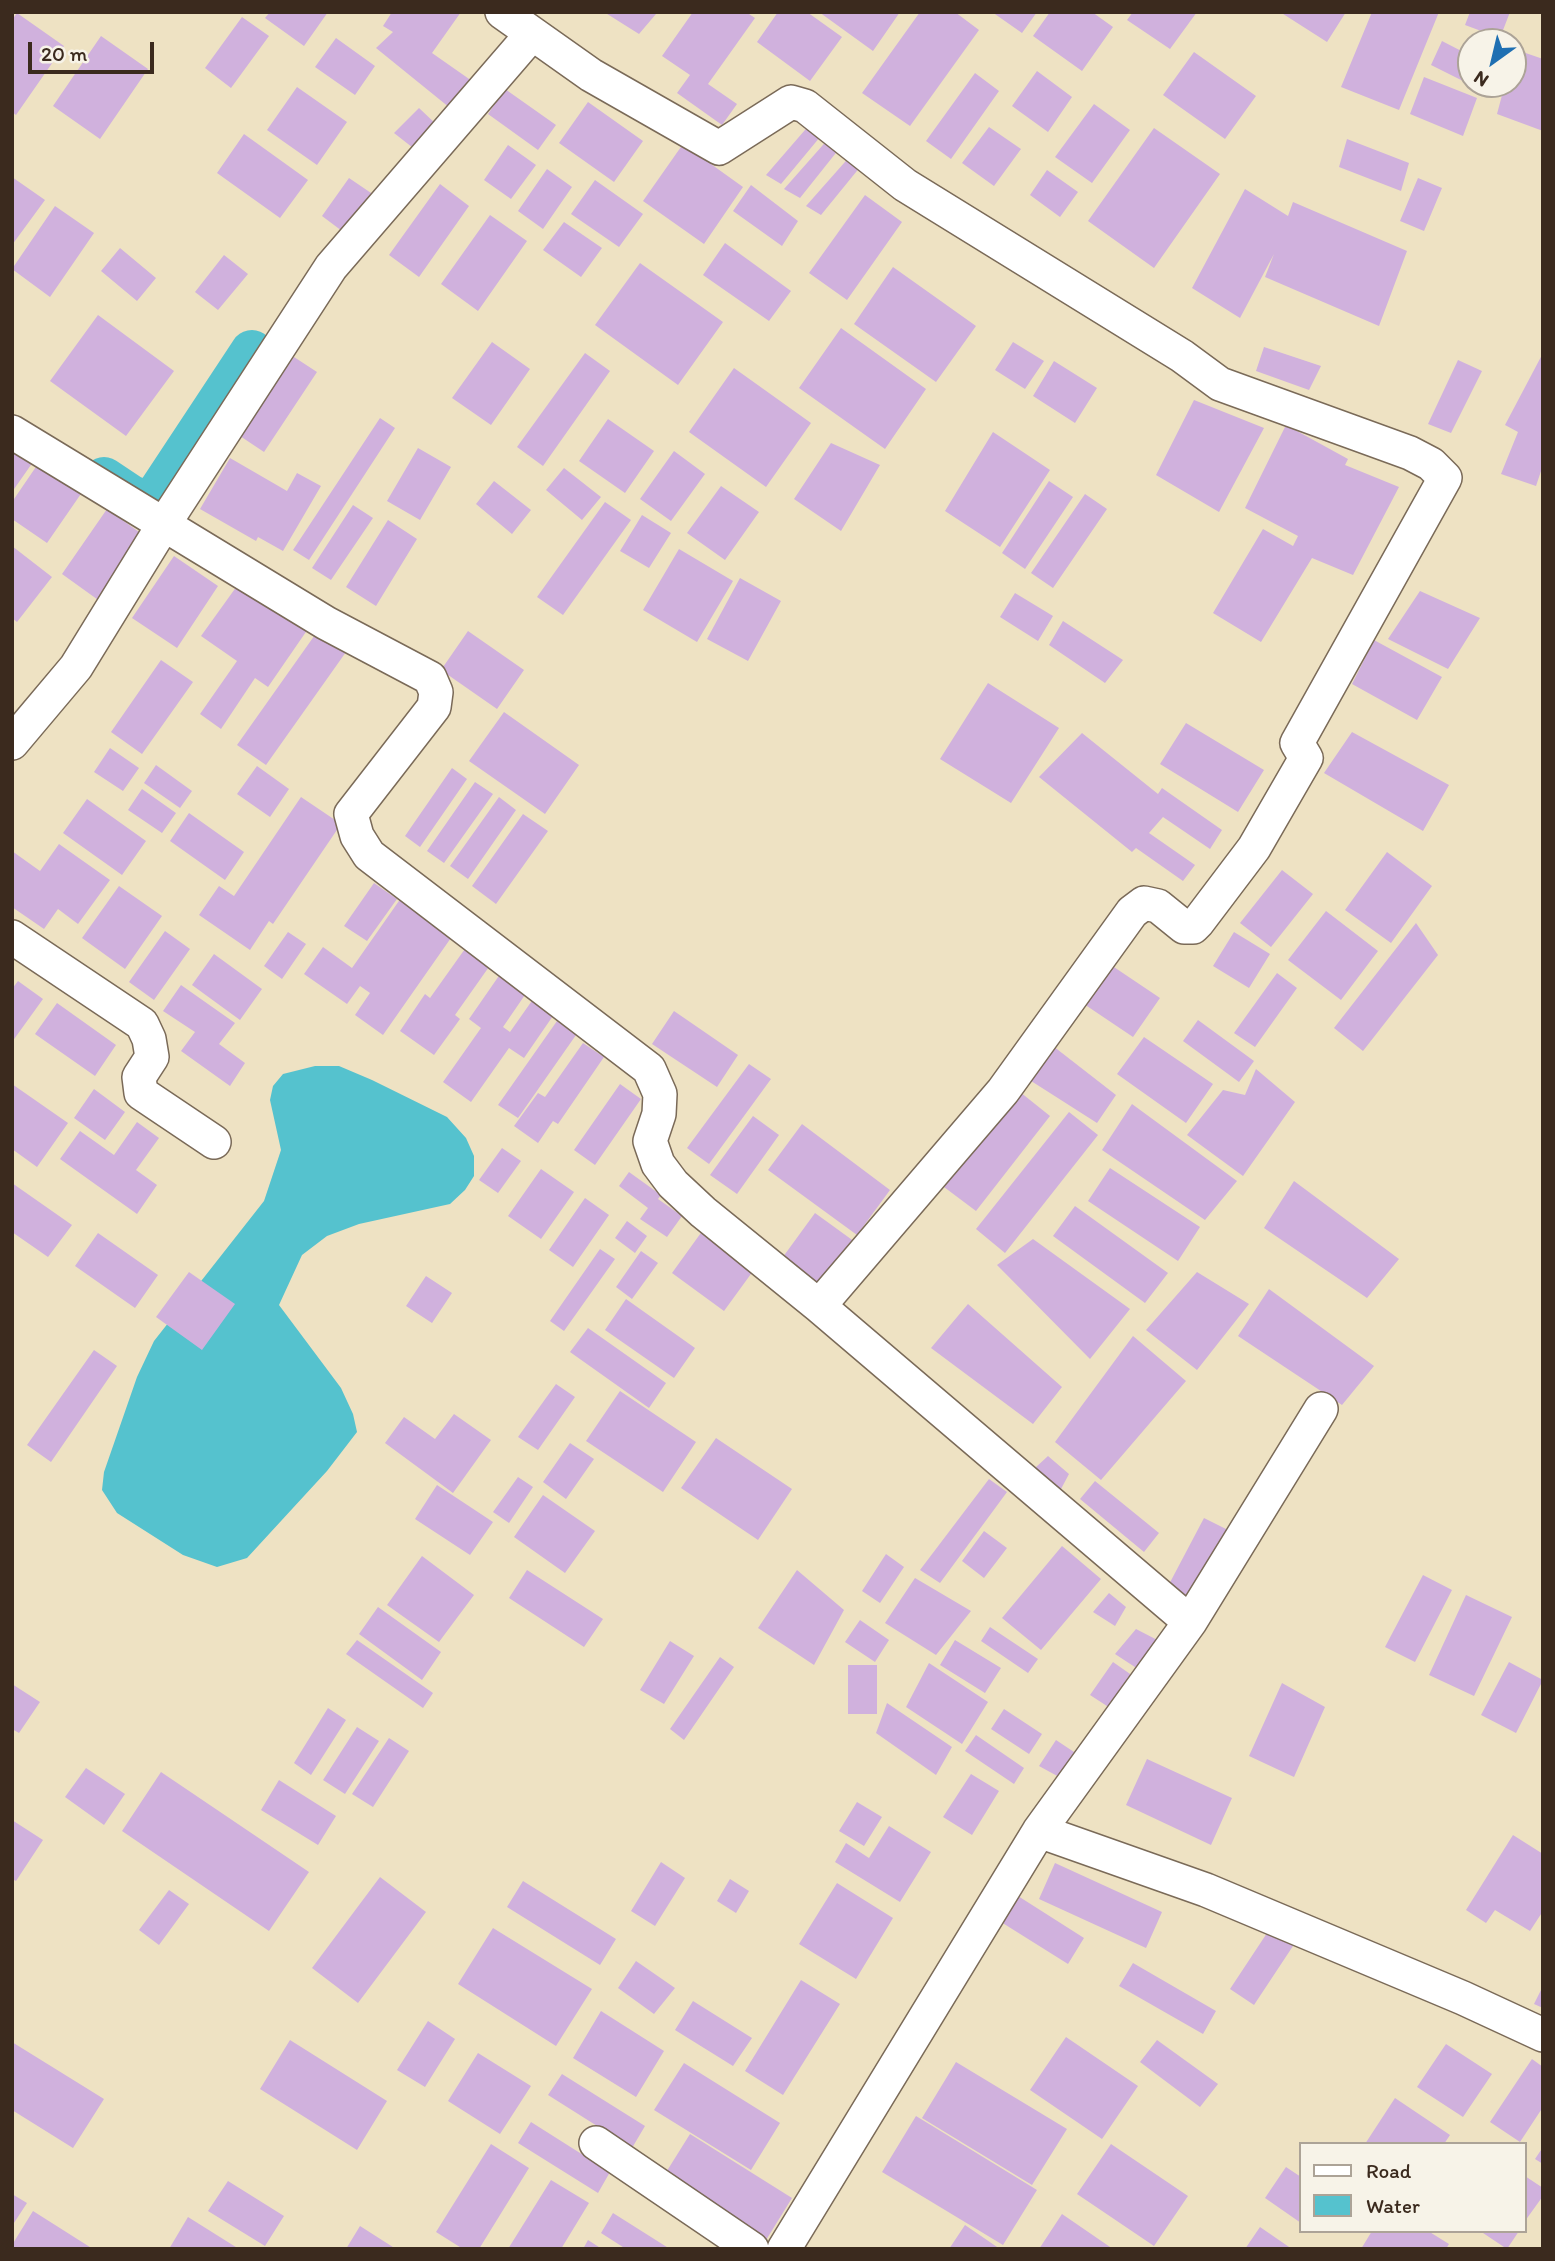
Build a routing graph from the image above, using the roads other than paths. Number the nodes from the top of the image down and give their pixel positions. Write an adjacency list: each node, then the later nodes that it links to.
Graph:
1 (502, 12): 2 (street)
2 (531, 34): 4 (street); 8 (street)
3 (12, 432): 4 (street)
4 (164, 524): 5 (street); 8 (street)
5 (12, 743)
6 (12, 937): 7 (street)
7 (214, 1142)
8 (819, 1306): 10 (street)
9 (1321, 1409): 10 (street)
10 (1190, 1622): 11 (street)
11 (1039, 1831): 12 (street); 15 (street)
12 (1543, 2035)
13 (596, 2143): 14 (street)
14 (752, 2249)
15 (784, 2249)

